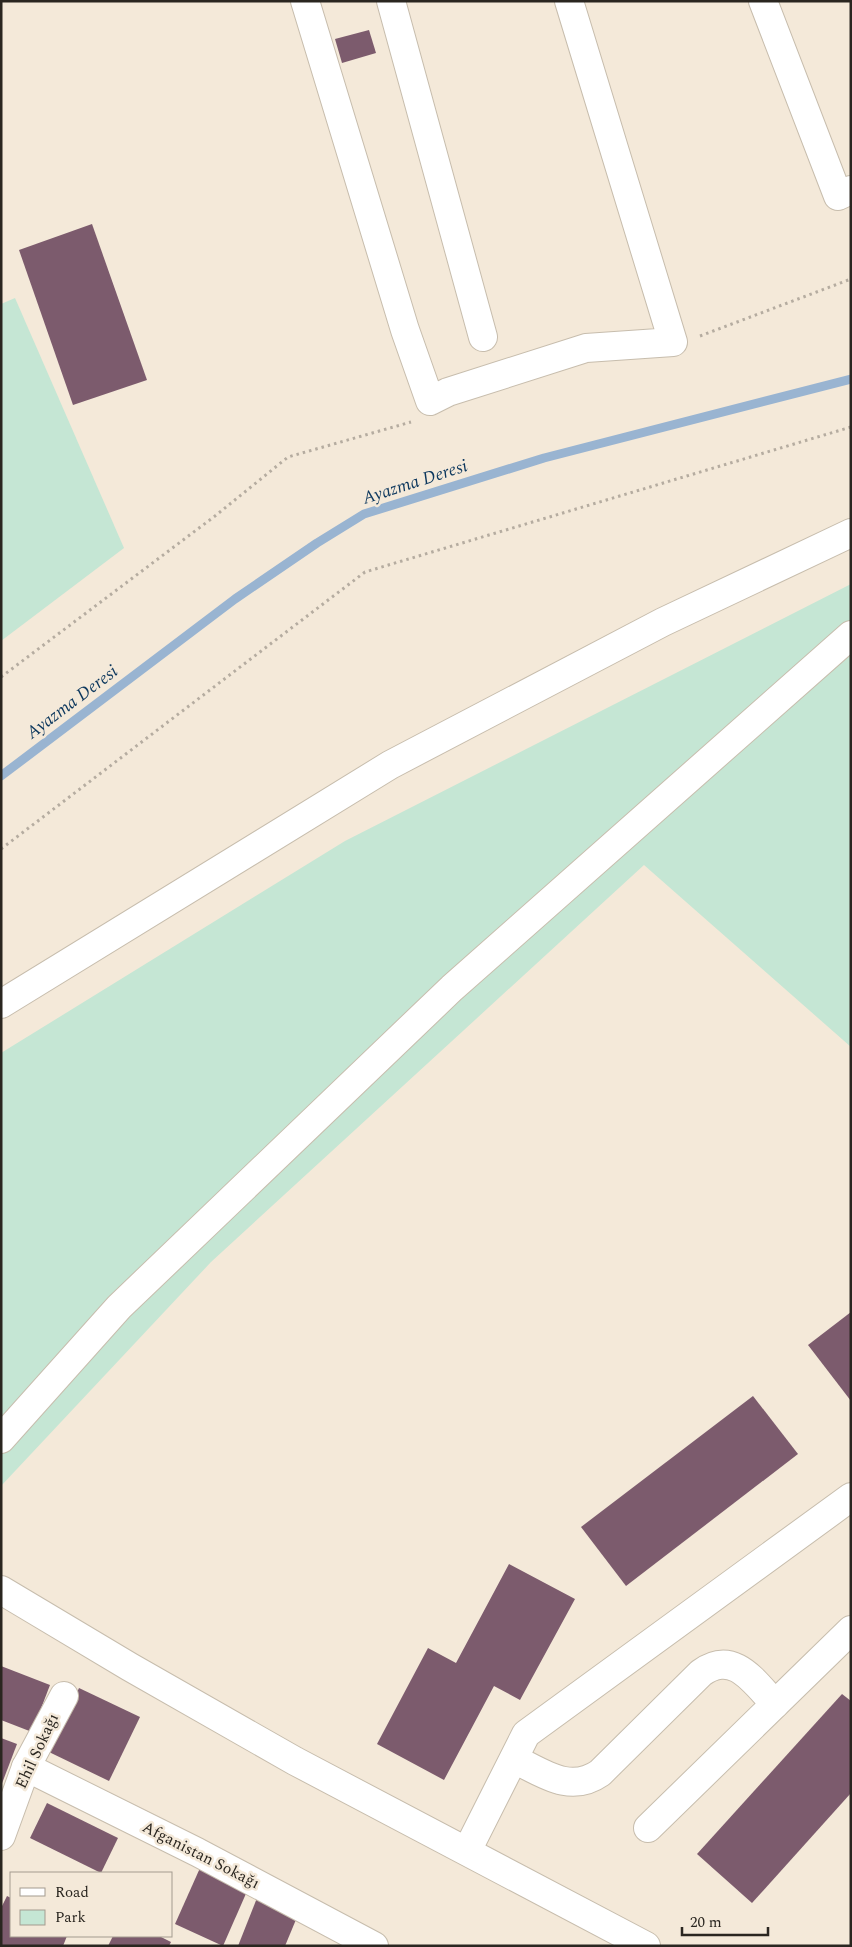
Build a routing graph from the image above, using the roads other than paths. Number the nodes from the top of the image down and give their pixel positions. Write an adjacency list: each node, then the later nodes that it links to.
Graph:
1 (305, 1): 3 (street)
2 (391, 1): 6 (street)
3 (569, 1)
4 (763, 1): 5 (street)
5 (851, 190)
6 (482, 337)
7 (851, 533): 9 (street)
8 (851, 635): 10 (street)
9 (1, 1004)
10 (1, 1439)
11 (851, 1497): 16 (street)
12 (1, 1590): 20 (street)
13 (851, 1630): 15 (street)
14 (64, 1696): 17 (street, Ehil Sokağı)
15 (775, 1704): 16 (street); 18 (street)
16 (514, 1759): 20 (street)
17 (26, 1767): 19 (street, Ehil Sokağı); 21 (street, Afganistan Sokağı)
18 (648, 1828)
19 (1, 1836)
20 (466, 1851): 22 (street)
21 (374, 1946)
22 (646, 1946)

